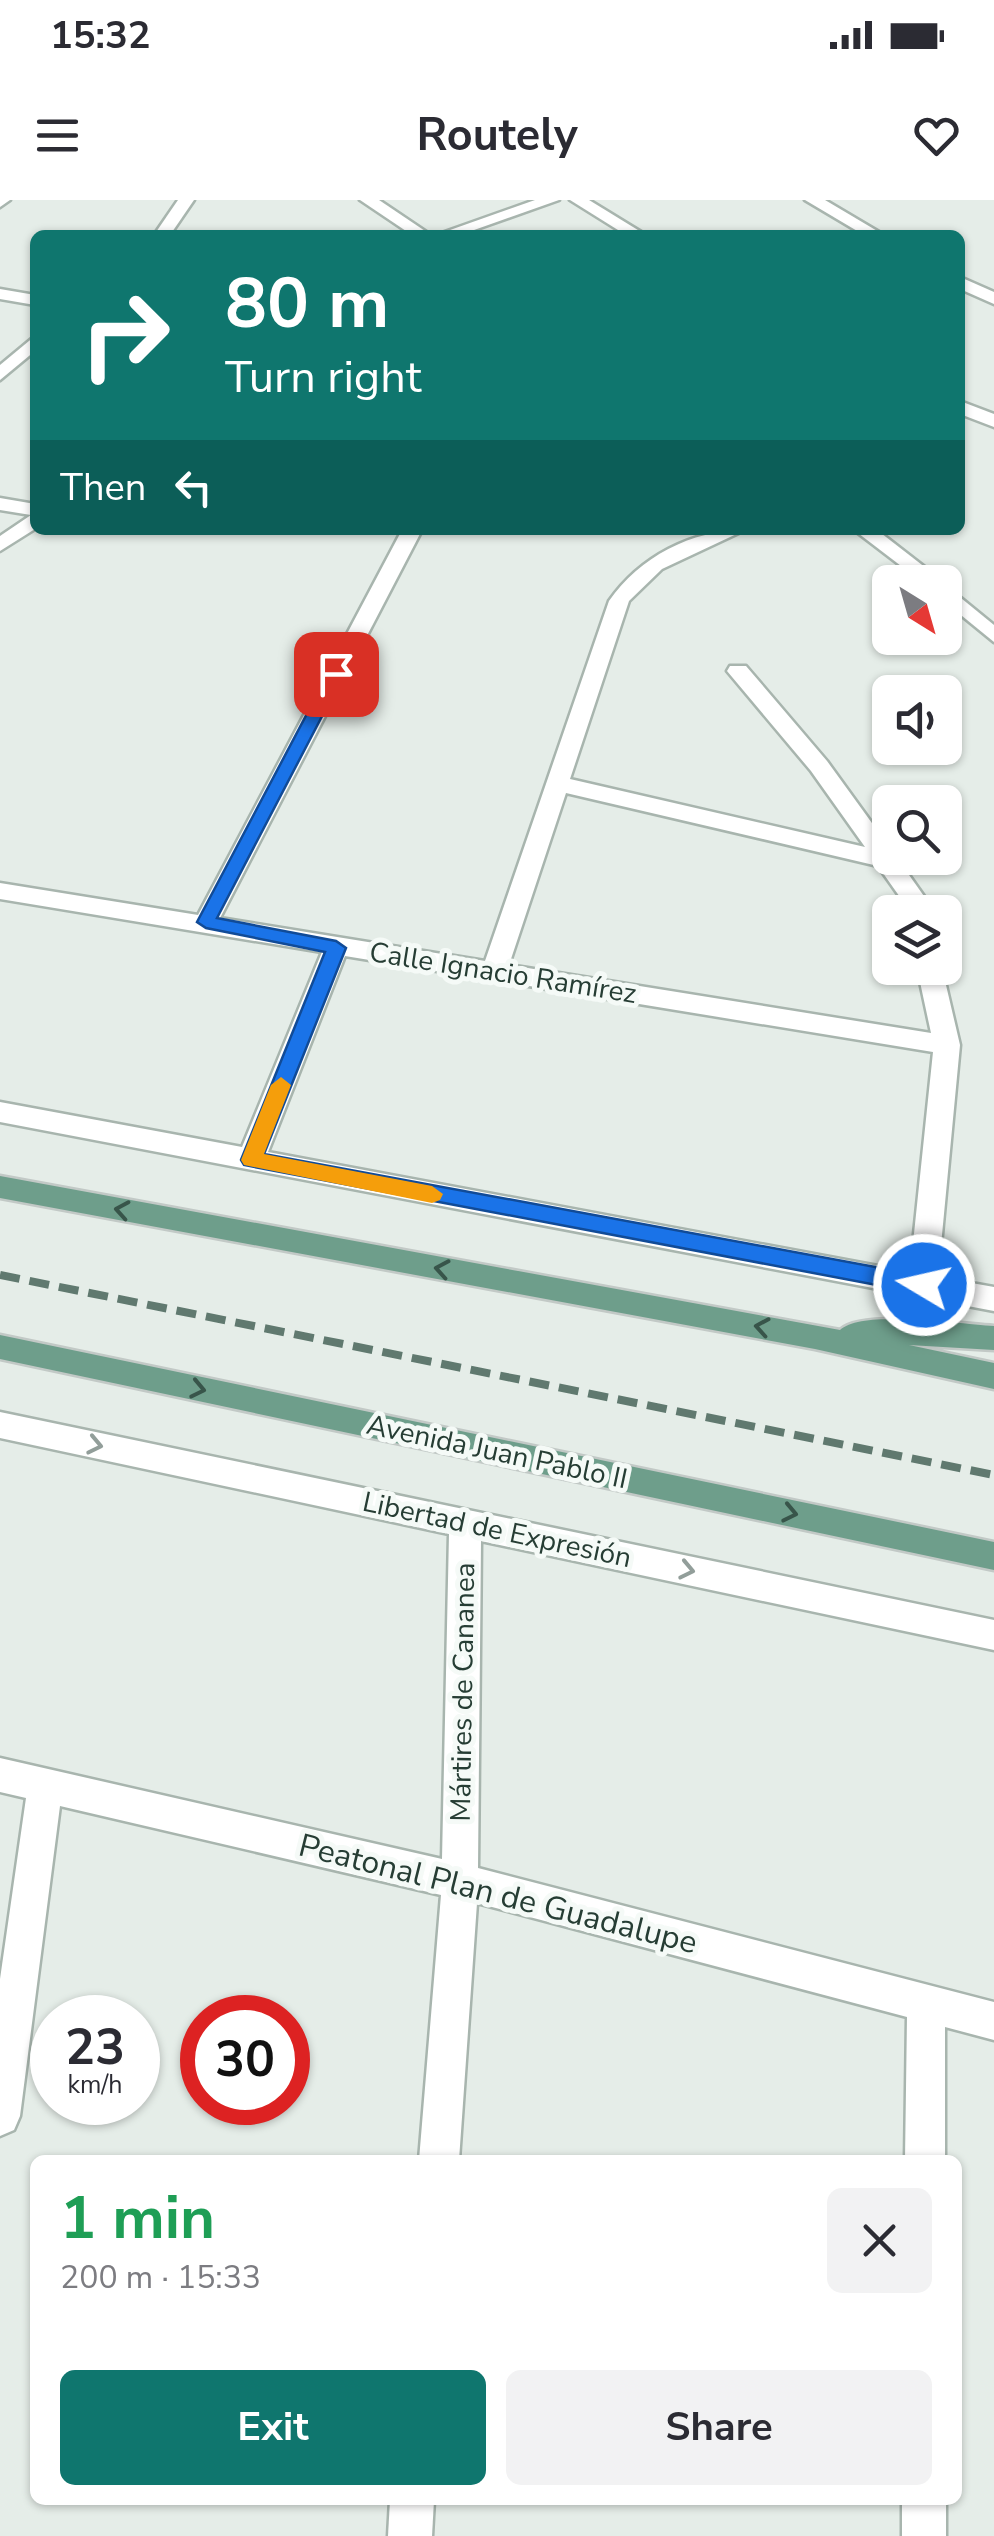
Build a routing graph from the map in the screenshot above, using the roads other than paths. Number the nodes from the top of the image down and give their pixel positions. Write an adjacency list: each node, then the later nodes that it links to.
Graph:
1 (186, 200): 8 (street)
2 (368, 200): 9 (street)
3 (551, 200): 10 (street)
4 (578, 200): 11 (street)
5 (812, 200): 7 (street)
6 (857, 200): 7 (street)
7 (830, 209): 12 (street)
8 (165, 230)
9 (415, 230)
10 (459, 230)
11 (629, 230)
12 (867, 230)
13 (965, 284): 16 (street)
14 (0, 294): 15 (street)
15 (30, 299)
16 (994, 299)
17 (30, 346): 18 (street)
18 (0, 375)
19 (965, 409): 20 (street)
20 (994, 421)
21 (0, 504): 22 (street)
22 (30, 509)
23 (30, 524): 27 (street)
24 (409, 535): 36 (street)
25 (723, 535): 32 (street)
26 (871, 535): 28 (street)
27 (0, 545)
28 (911, 565)
29 (962, 607): 30 (street)
30 (994, 636)
31 (738, 670): 33 (street)
32 (554, 783): 34 (street); 38 (street)
33 (872, 839)
34 (872, 857)
35 (0, 891): 36 (street, Calle Ignacio Ramírez)
36 (206, 922): 37 (street, Calle Ignacio Ramírez)
37 (336, 948): 38 (street, Calle Ignacio Ramírez); 42 (street)
38 (495, 968): 40 (street, Calle Ignacio Ramírez)
39 (934, 985): 40 (street)
40 (947, 1046): 44 (street)
41 (0, 1112): 42 (street)
42 (251, 1160): 44 (street)
43 (0, 1188): 46 (main road, one-way to 43)
44 (924, 1285): 45 (street)
45 (994, 1299)
46 (814, 1337): 47 (main road); 49 (main road)
47 (994, 1338)
48 (0, 1347): 52 (main road, Avenida Juan Pablo II, one-way to 52)
49 (994, 1376)
50 (0, 1425): 51 (street, Libertad de Expresión, one-way to 51)
51 (465, 1523): 53 (street, Libertad de Expresión, one-way to 53); 56 (street, Mártires de Cananea)
52 (994, 1556)
53 (994, 1636)
54 (0, 1775): 55 (street, Peatonal Plan de Guadalupe)
55 (45, 1786): 56 (street, Peatonal Plan de Guadalupe); 59 (street)
56 (460, 1881): 57 (street, Peatonal Plan de Guadalupe); 60 (street, Mártires de Cananea)
57 (926, 2005): 58 (street, Peatonal Plan de Guadalupe); 61 (street)
58 (994, 2021)
59 (0, 2116)
60 (439, 2155)
61 (925, 2155)
62 (412, 2505): 64 (street)
63 (924, 2505): 65 (street)
64 (410, 2536)
65 (924, 2536)

